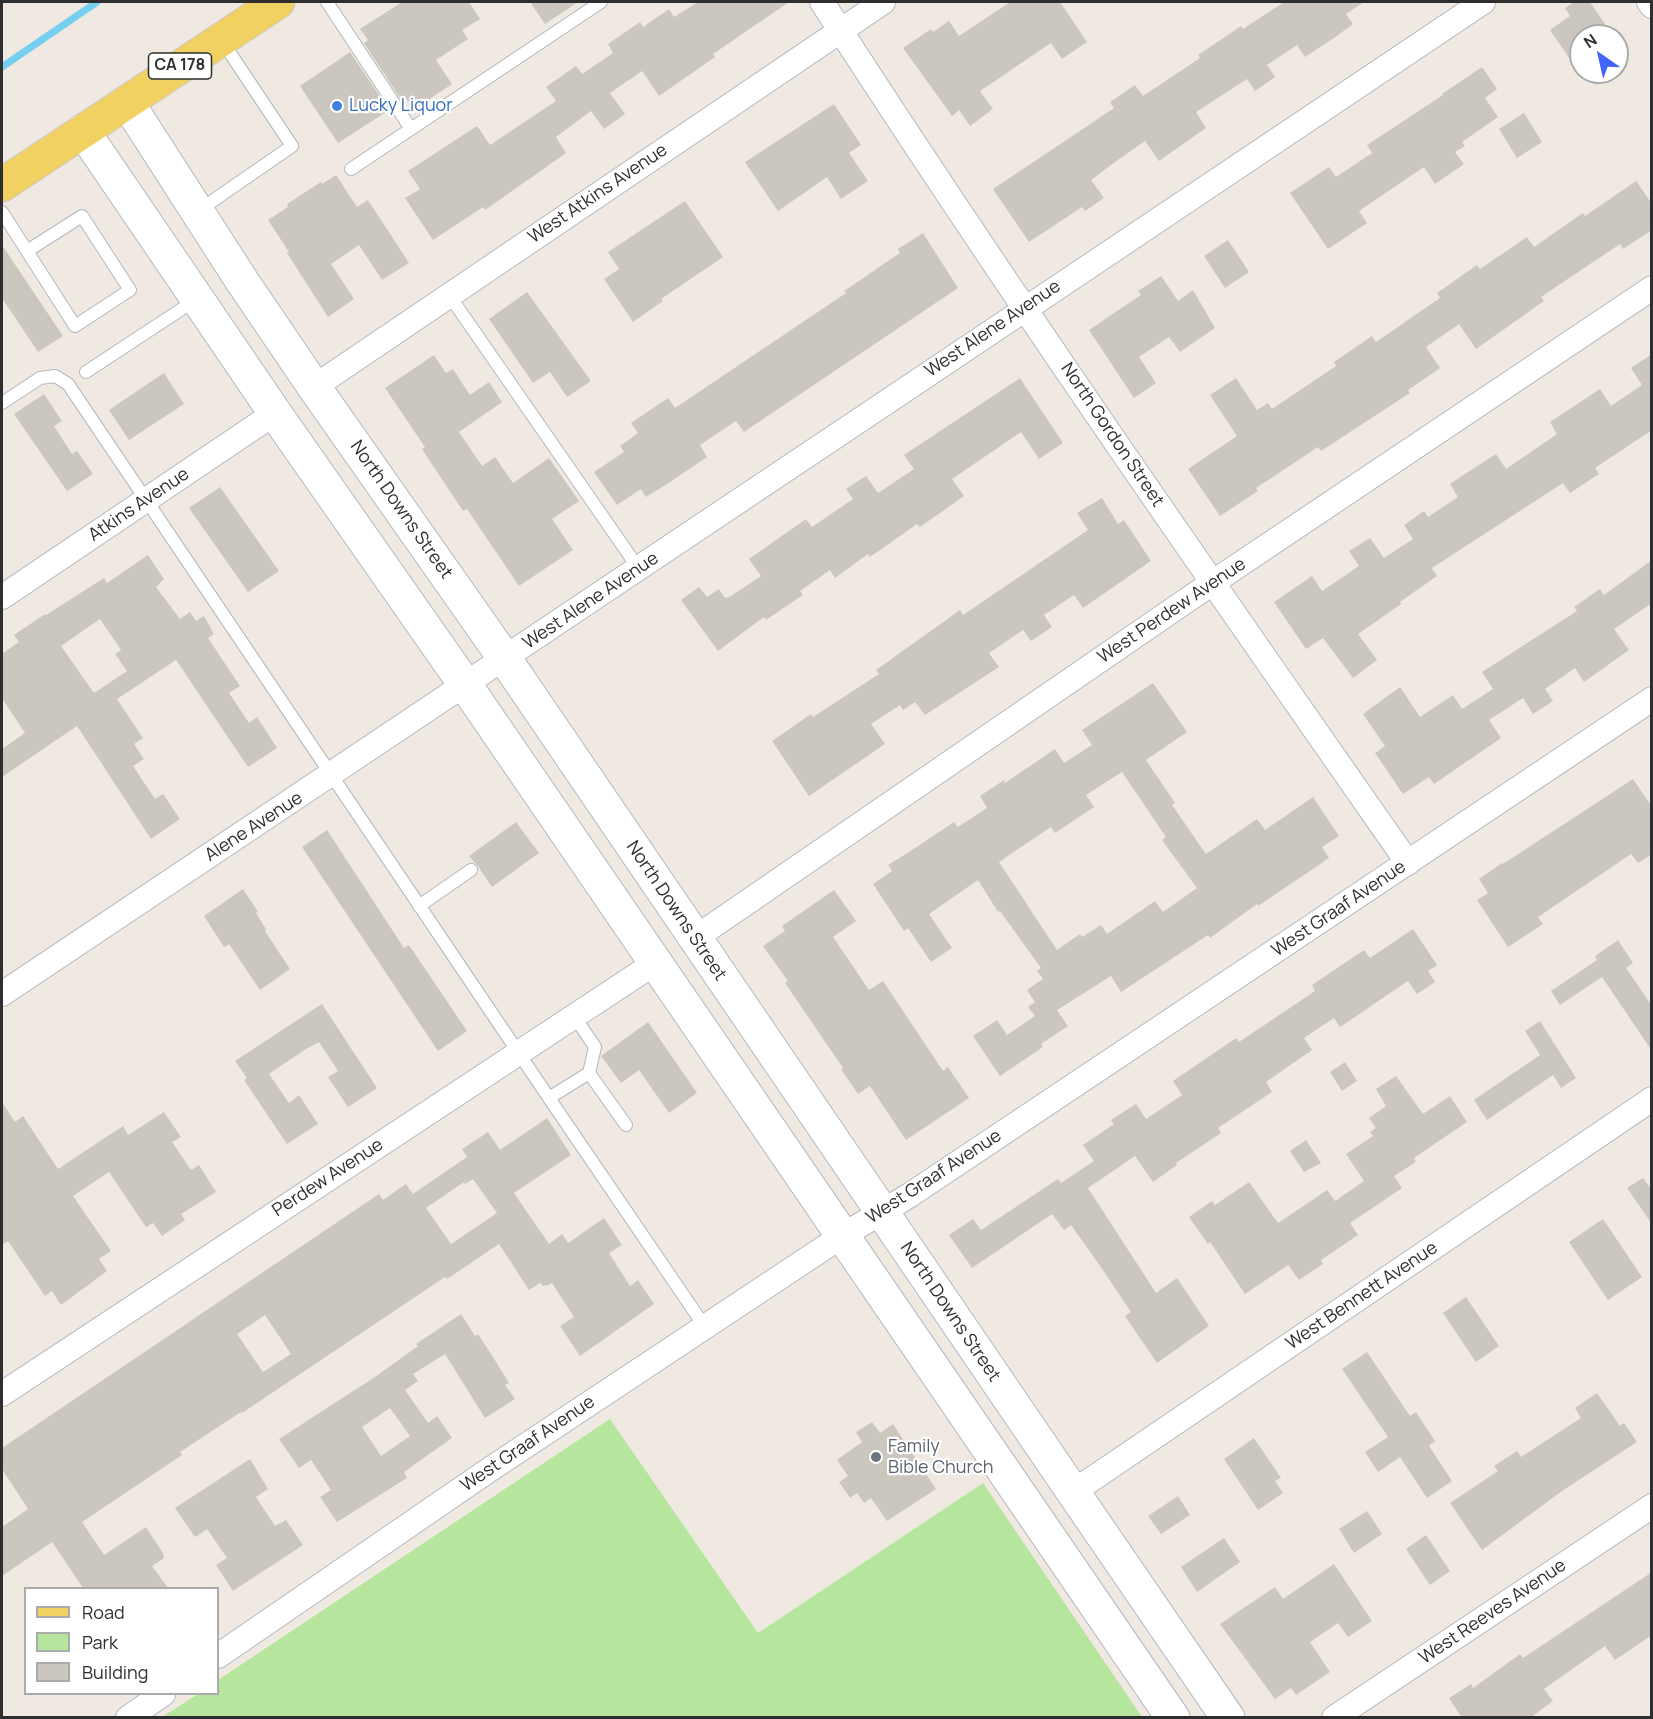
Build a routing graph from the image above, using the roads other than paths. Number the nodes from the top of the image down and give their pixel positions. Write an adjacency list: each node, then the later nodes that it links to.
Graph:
1 (278, 2): 10 (main road, CA 178)
2 (327, 2): 12 (lane)
3 (600, 2): 12 (lane)
4 (822, 2): 9 (street, North Gordon Street)
5 (883, 2): 9 (street, West Atkins Avenue)
6 (1483, 2): 22 (street, West Alene Avenue)
7 (1649, 2): 8 (street)
8 (1652, 6)
9 (841, 30): 20 (street, West Atkins Avenue); 22 (street, North Gordon Street)
10 (221, 40): 11 (main road, CA 178); 16 (lane)
11 (127, 102): 13 (main road, CA 178); 16 (street, North Downs Street)
12 (411, 129): 14 (lane)
13 (83, 131): 15 (main road, CA 178); 21 (street)
14 (351, 169)
15 (2, 185)
16 (197, 211): 24 (street, North Downs Street)
17 (2, 212): 18 (lane)
18 (27, 251): 18 (lane)
19 (1652, 288): 29 (street, West Perdew Avenue)
20 (449, 295): 24 (street, West Atkins Avenue); 28 (lane)
21 (198, 299): 23 (lane); 26 (street)
22 (1025, 308): 28 (street, West Alene Avenue); 29 (street, North Gordon Street)
23 (86, 372)
24 (314, 387): 31 (street, North Downs Street)
25 (2, 403): 27 (lane)
26 (275, 412): 27 (street, Atkins Avenue); 32 (street)
27 (147, 500): 30 (street, Atkins Avenue); 34 (lane)
28 (639, 569): 31 (street, West Alene Avenue)
29 (1212, 583): 35 (street, North Gordon Street); 38 (street, West Perdew Avenue)
30 (2, 597)
31 (506, 659): 32 (street, Alene Avenue); 38 (street, North Downs Street)
32 (466, 686): 34 (street, Alene Avenue); 39 (street)
33 (1652, 699): 35 (street, West Graaf Avenue)
34 (332, 776): 37 (lane); 40 (street, Alene Avenue)
35 (1408, 863): 47 (street, West Graaf Avenue)
36 (471, 870): 37 (lane)
37 (419, 906): 42 (lane)
38 (695, 938): 47 (street, North Downs Street)
39 (655, 963): 41 (street, Perdew Avenue); 48 (street)
40 (2, 994)
41 (574, 1016): 42 (street, Perdew Avenue); 43 (lane)
42 (518, 1053): 44 (lane); 50 (street, Perdew Avenue)
43 (589, 1073): 44 (lane); 46 (lane)
44 (549, 1098): 49 (lane)
45 (1652, 1099): 51 (street, West Bennett Avenue)
46 (626, 1125)
47 (882, 1212): 48 (street, West Graaf Avenue); 51 (street, North Downs Street)
48 (842, 1236): 49 (street, West Graaf Avenue); 56 (street)
49 (705, 1327): 53 (street, West Graaf Avenue)
50 (2, 1394)
51 (1072, 1492): 57 (street, North Downs Street)
52 (1652, 1506): 58 (street, West Reeves Avenue)
53 (219, 1655)
54 (161, 1695): 55 (street)
55 (128, 1718)
56 (1173, 1718)
57 (1228, 1718)
58 (1334, 1718)

